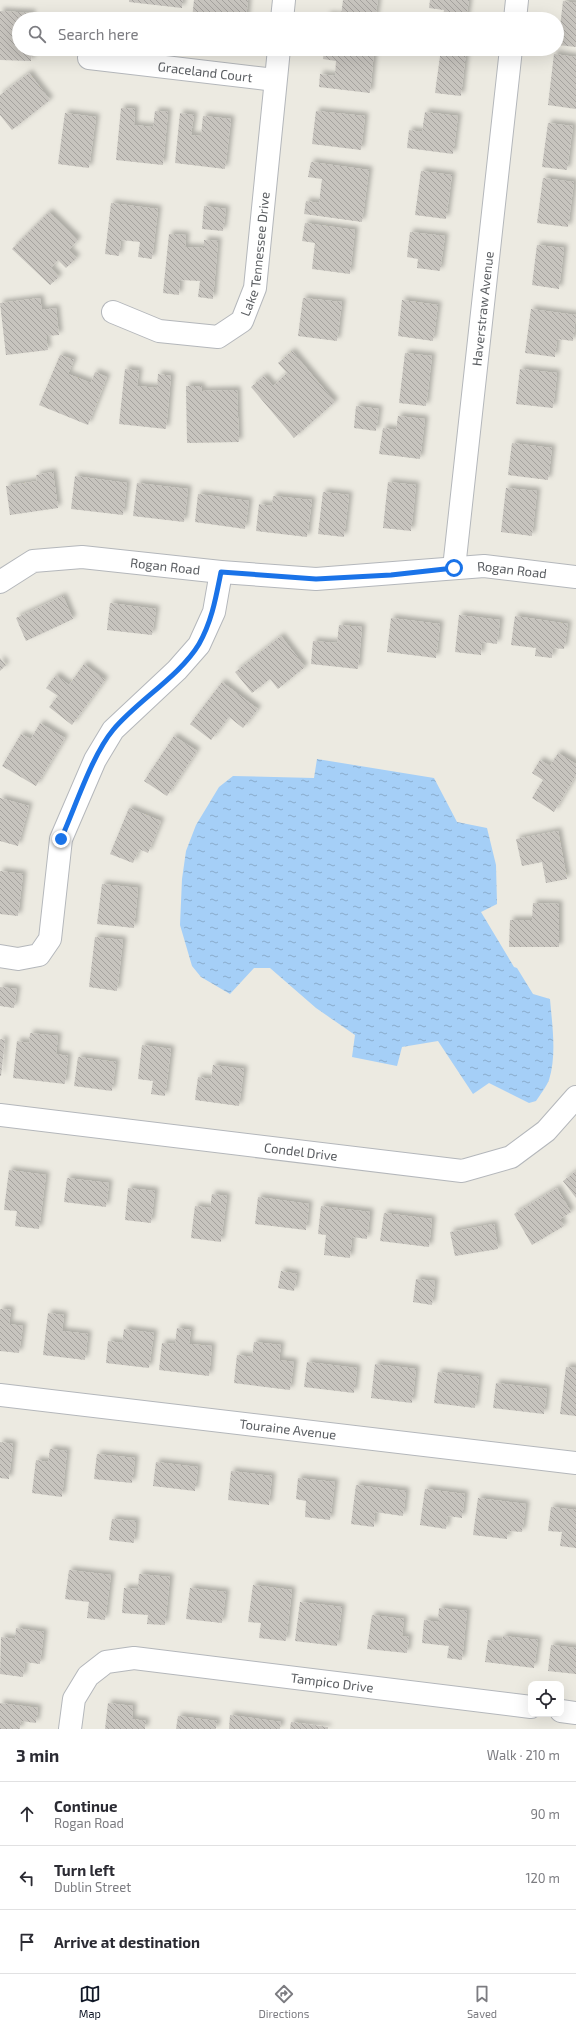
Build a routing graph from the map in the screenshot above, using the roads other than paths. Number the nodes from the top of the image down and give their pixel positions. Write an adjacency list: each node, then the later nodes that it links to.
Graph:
1 (284, 0): 3 (street)
2 (517, 0): 4 (street)
3 (283, 12)
4 (516, 12)
5 (278, 56): 8 (street, Lake Tennessee Drive)
6 (510, 56): 10 (street, Haverstraw Avenue)
7 (89, 58): 8 (street, Graceland Court)
8 (275, 80): 9 (street, Lake Tennessee Drive)
9 (113, 312)
10 (454, 568): 11 (street, Rogan Road); 12 (street, Rogan Road)
11 (221, 572): 13 (street, Rogan Road); 14 (street)
12 (576, 577)
13 (0, 582)
14 (0, 956)
15 (576, 1097): 16 (street, Condel Drive)
16 (0, 1115)
17 (0, 1395): 18 (street, Touraine Avenue)
18 (576, 1463)
19 (528, 1707): 22 (street, Tampico Drive)
20 (564, 1711): 21 (street)
21 (576, 1713)
22 (70, 1729)

